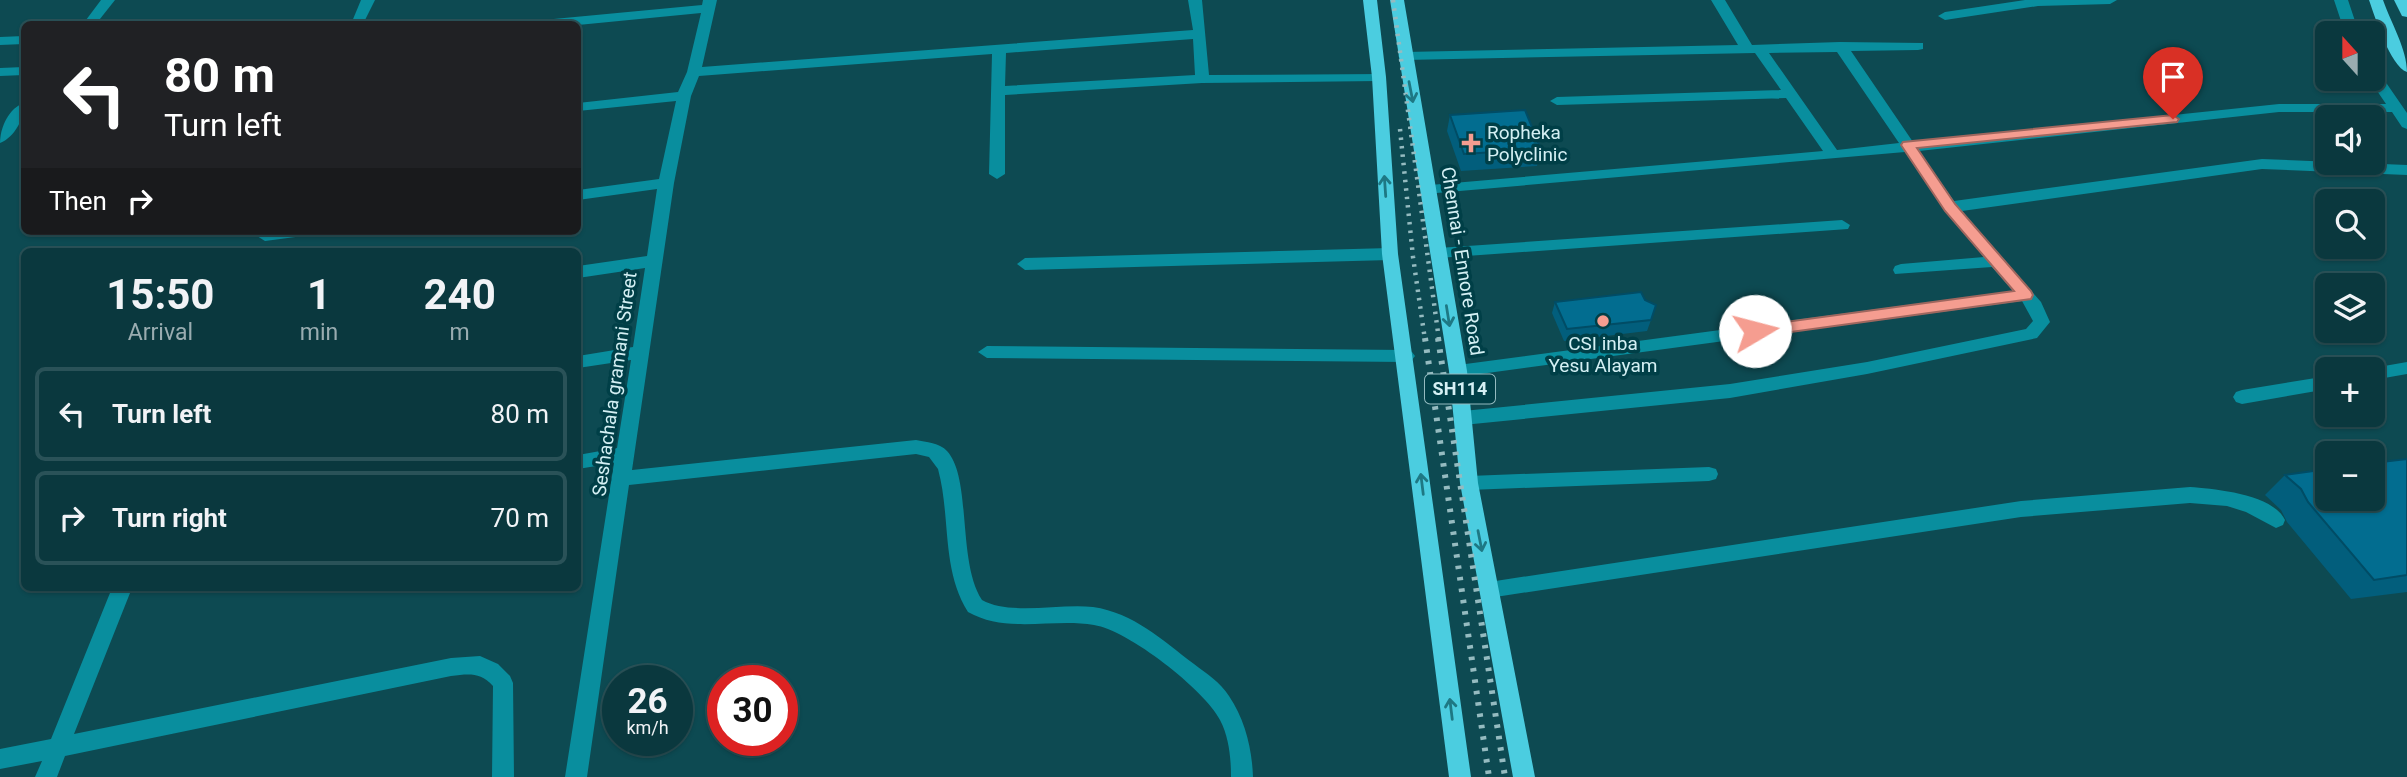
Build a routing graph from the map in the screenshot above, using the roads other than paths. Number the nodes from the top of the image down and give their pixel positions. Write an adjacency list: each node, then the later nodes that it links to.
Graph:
1 (108, 0): 15 (street)
2 (368, 0): 16 (street)
3 (1195, 0): 19 (street)
4 (1370, 0): 31 (main road, SH114)
5 (1397, 0): 26 (main road, Chennai - Ennore Road / SH114)
6 (1718, 0): 25 (street)
7 (2110, 0): 11 (street)
8 (2341, 0): 18 (street)
9 (2376, 0): 27 (main road)
10 (2401, 0): 13 (main road)
11 (2037, 1): 14 (street)
12 (710, 4): 17 (street); 30 (street, Seshachala gramani Street)
13 (2407, 13)
14 (1945, 16)
15 (91, 21)
16 (358, 21)
17 (567, 21)
18 (2348, 21)
19 (1200, 34): 24 (street); 32 (street)
20 (21, 40): 21 (street)
21 (0, 41)
22 (1840, 46): 23 (street); 25 (street); 43 (street)
23 (1918, 46)
24 (999, 49): 30 (street); 33 (street)
25 (1754, 50): 26 (street); 35 (street)
26 (1405, 56): 48 (main road, Chennai - Ennore Road / SH114, one-way to 48)
27 (2407, 68)
28 (21, 71): 29 (street)
29 (0, 72)
30 (694, 72): 36 (street, Seshachala gramani Street)
31 (1379, 77): 32 (street); 53 (main road, SH114, one-way to 31)
32 (1202, 79): 33 (street)
33 (998, 91): 46 (street)
34 (2384, 91): 39 (street)
35 (1788, 94): 37 (street); 44 (street)
36 (684, 96): 38 (street); 47 (street, Seshachala gramani Street)
37 (1557, 101)
38 (581, 107)
39 (2396, 108): 41 (street); 43 (street)
40 (21, 111): 42 (street)
41 (2407, 124)
42 (0, 138)
43 (1908, 145): 44 (street); 50 (street)
44 (1833, 155): 48 (street)
45 (2407, 170): 50 (street)
46 (997, 174)
47 (666, 183): 49 (street); 54 (street, Seshachala gramani Street)
48 (1430, 190): 52 (main road, Chennai - Ennore Road / SH114)
49 (581, 195)
50 (1950, 207): 55 (street)
51 (1842, 225): 52 (street)
52 (1438, 253): 65 (main road, Chennai - Ennore Road / SH114, one-way to 65)
53 (1390, 254): 56 (street); 62 (main road, SH114)
54 (653, 261): 58 (street); 60 (street, Seshachala gramani Street)
55 (1995, 261): 57 (street); 59 (street)
56 (1025, 264)
57 (1901, 270)
58 (581, 272)
59 (2025, 295): 65 (street); 69 (street)
60 (639, 352): 63 (street); 70 (street, Seshachala gramani Street)
61 (986, 352): 62 (street)
62 (1406, 356): 84 (main road, SH114, one-way to 62)
63 (581, 362)
64 (2407, 368): 66 (street)
65 (1458, 371): 69 (main road, Chennai - Ennore Road / SH114)
66 (2385, 372)
67 (2315, 384): 68 (street)
68 (2242, 397)
69 (1463, 418): 74 (main road, Chennai - Ennore Road / SH114)
70 (625, 454): 71 (street); 73 (street, Seshachala gramani Street)
71 (581, 461)
72 (1709, 474): 74 (street)
73 (621, 479): 82 (street, Seshachala gramani Street); 83 (street)
74 (1469, 483): 76 (main road, Chennai - Ennore Road / SH114, one-way to 76)
75 (2276, 520): 76 (street)
76 (1489, 590): 85 (main road, Chennai - Ennore Road / SH114)
77 (121, 591): 78 (street)
78 (58, 748): 79 (street); 80 (street); 81 (street)
79 (0, 759)
80 (46, 777)
81 (502, 777)
82 (576, 777)
83 (1242, 777)
84 (1460, 777)
85 (1524, 777)

